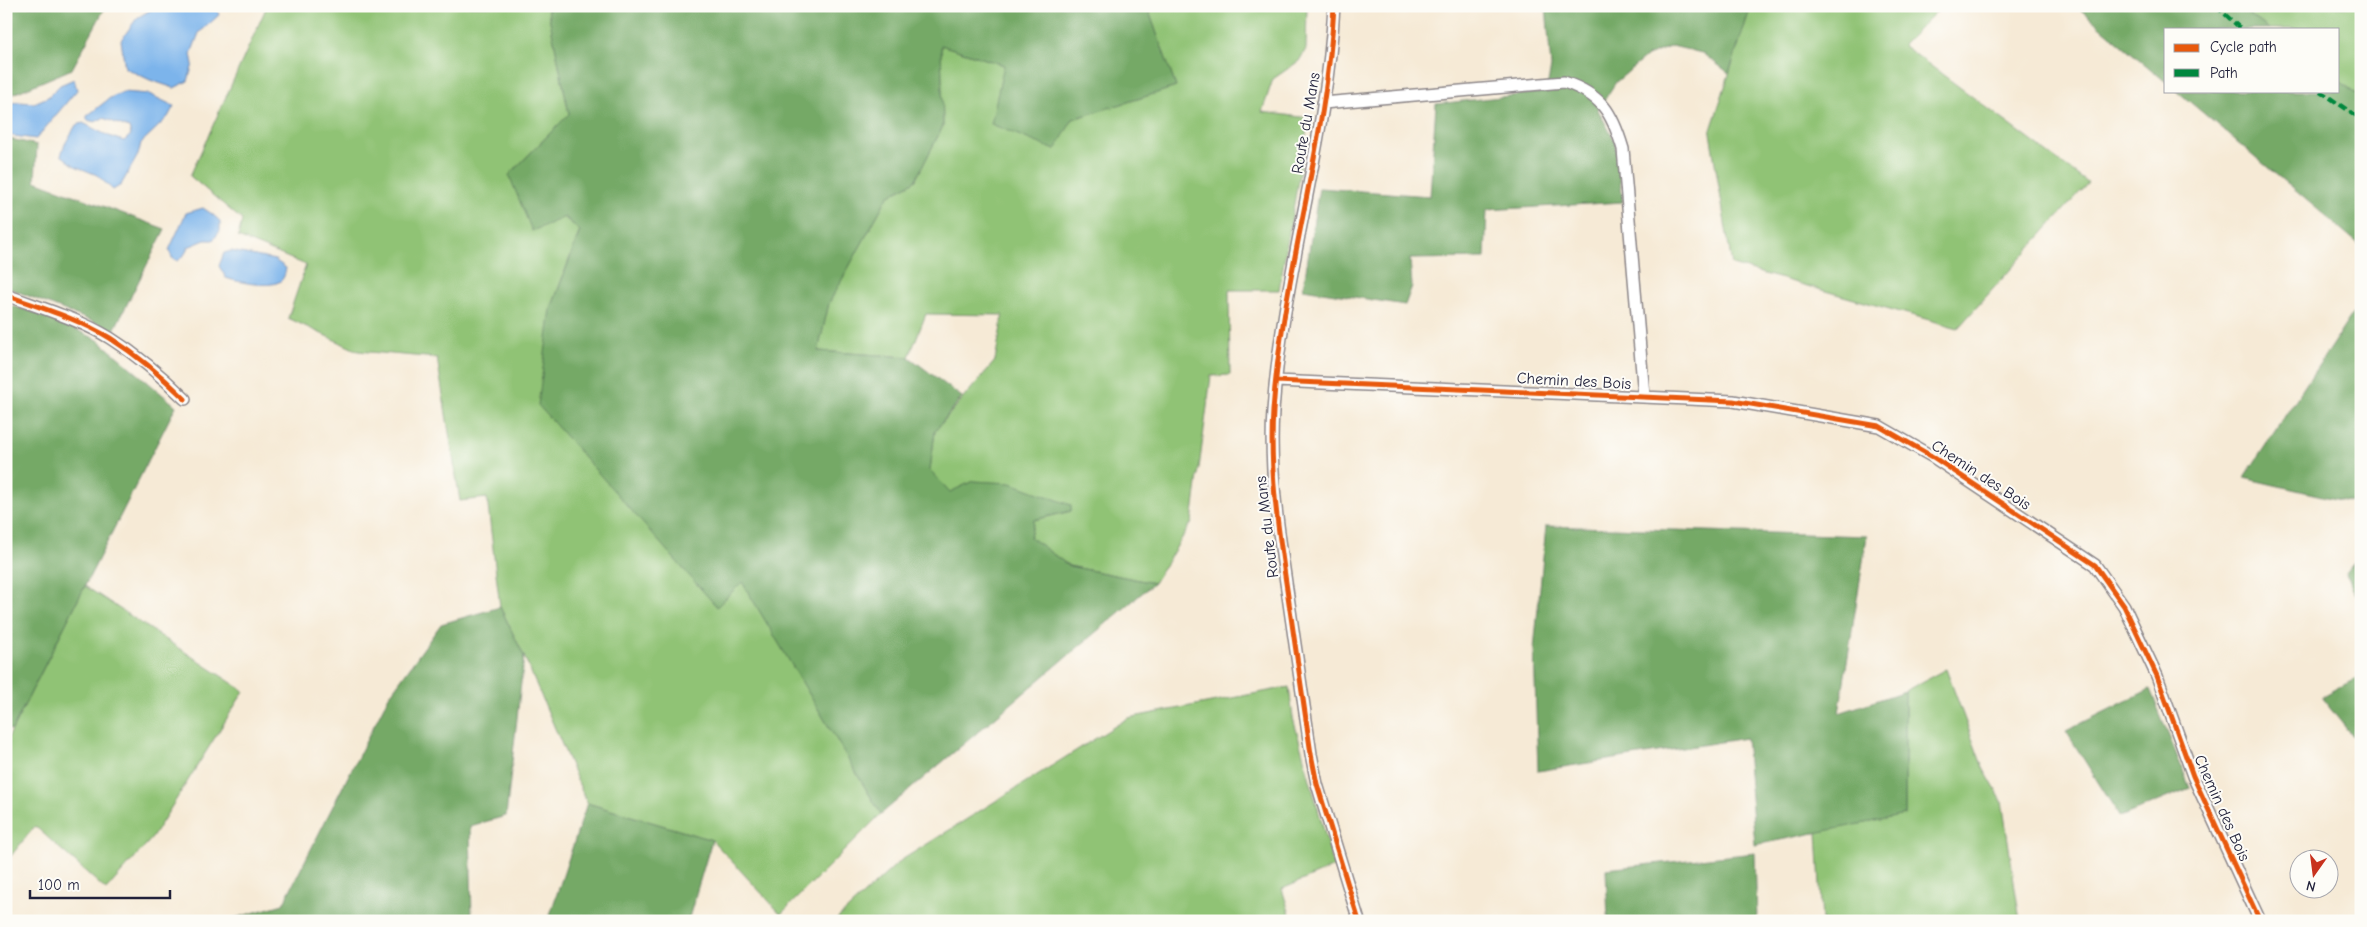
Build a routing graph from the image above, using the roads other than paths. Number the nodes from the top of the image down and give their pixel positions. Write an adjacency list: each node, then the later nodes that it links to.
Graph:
1 (1334, 6): 2 (street, Route du Mans)
2 (1322, 103): 4 (street, Route du Mans); 5 (street)
3 (6, 295): 6 (street)
4 (1276, 381): 5 (street, Chemin des Bois); 7 (street, Route du Mans)
5 (1644, 396): 8 (street, Chemin des Bois)
6 (185, 399)
7 (1359, 921)
8 (2260, 921)

